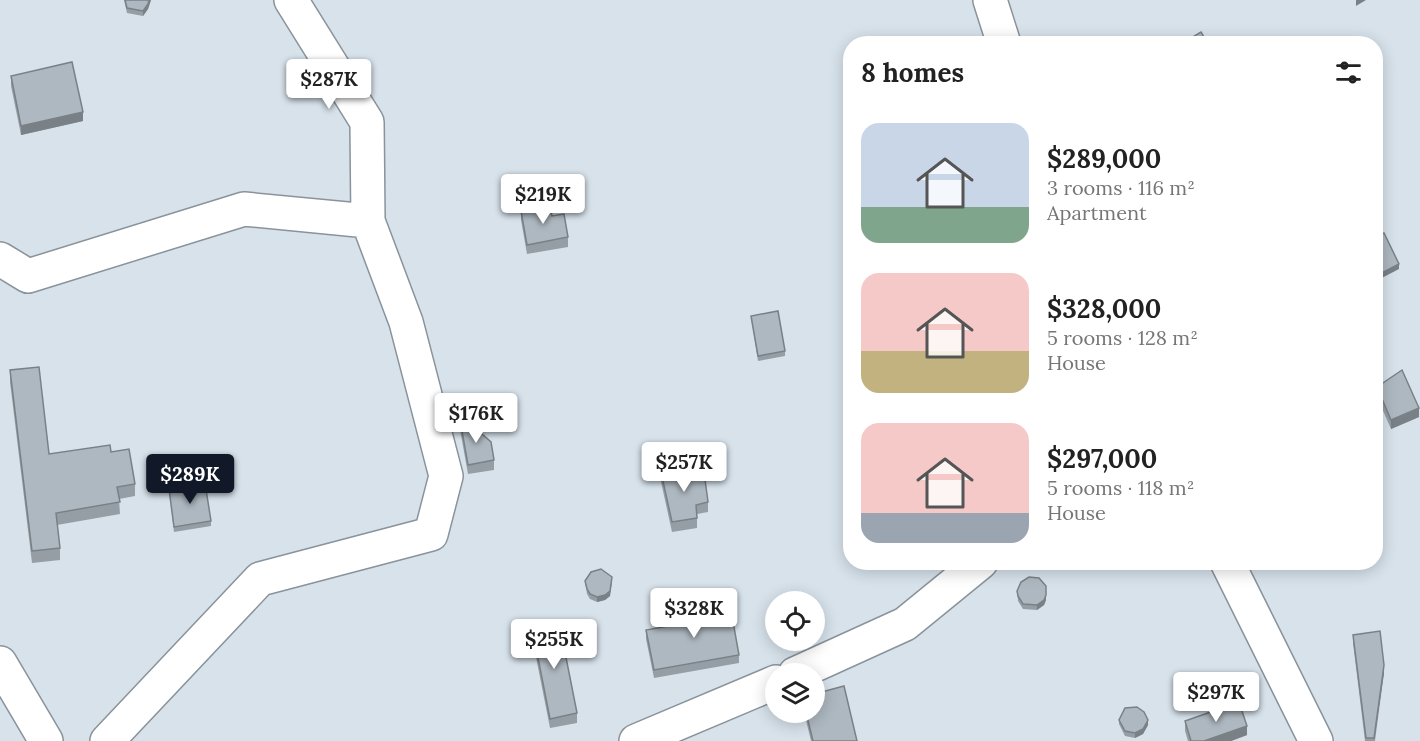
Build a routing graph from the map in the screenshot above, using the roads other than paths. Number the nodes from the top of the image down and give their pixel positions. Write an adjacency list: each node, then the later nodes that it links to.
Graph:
1 (291, 0): 4 (street)
2 (990, 0): 3 (street)
3 (1001, 36)
4 (368, 221): 5 (street); 12 (street)
5 (0, 259)
6 (971, 570): 9 (street)
7 (1231, 570): 14 (street)
8 (0, 663): 11 (street)
9 (819, 663)
10 (765, 687): 13 (street)
11 (46, 741)
12 (107, 741)
13 (636, 741)
14 (1316, 741)

